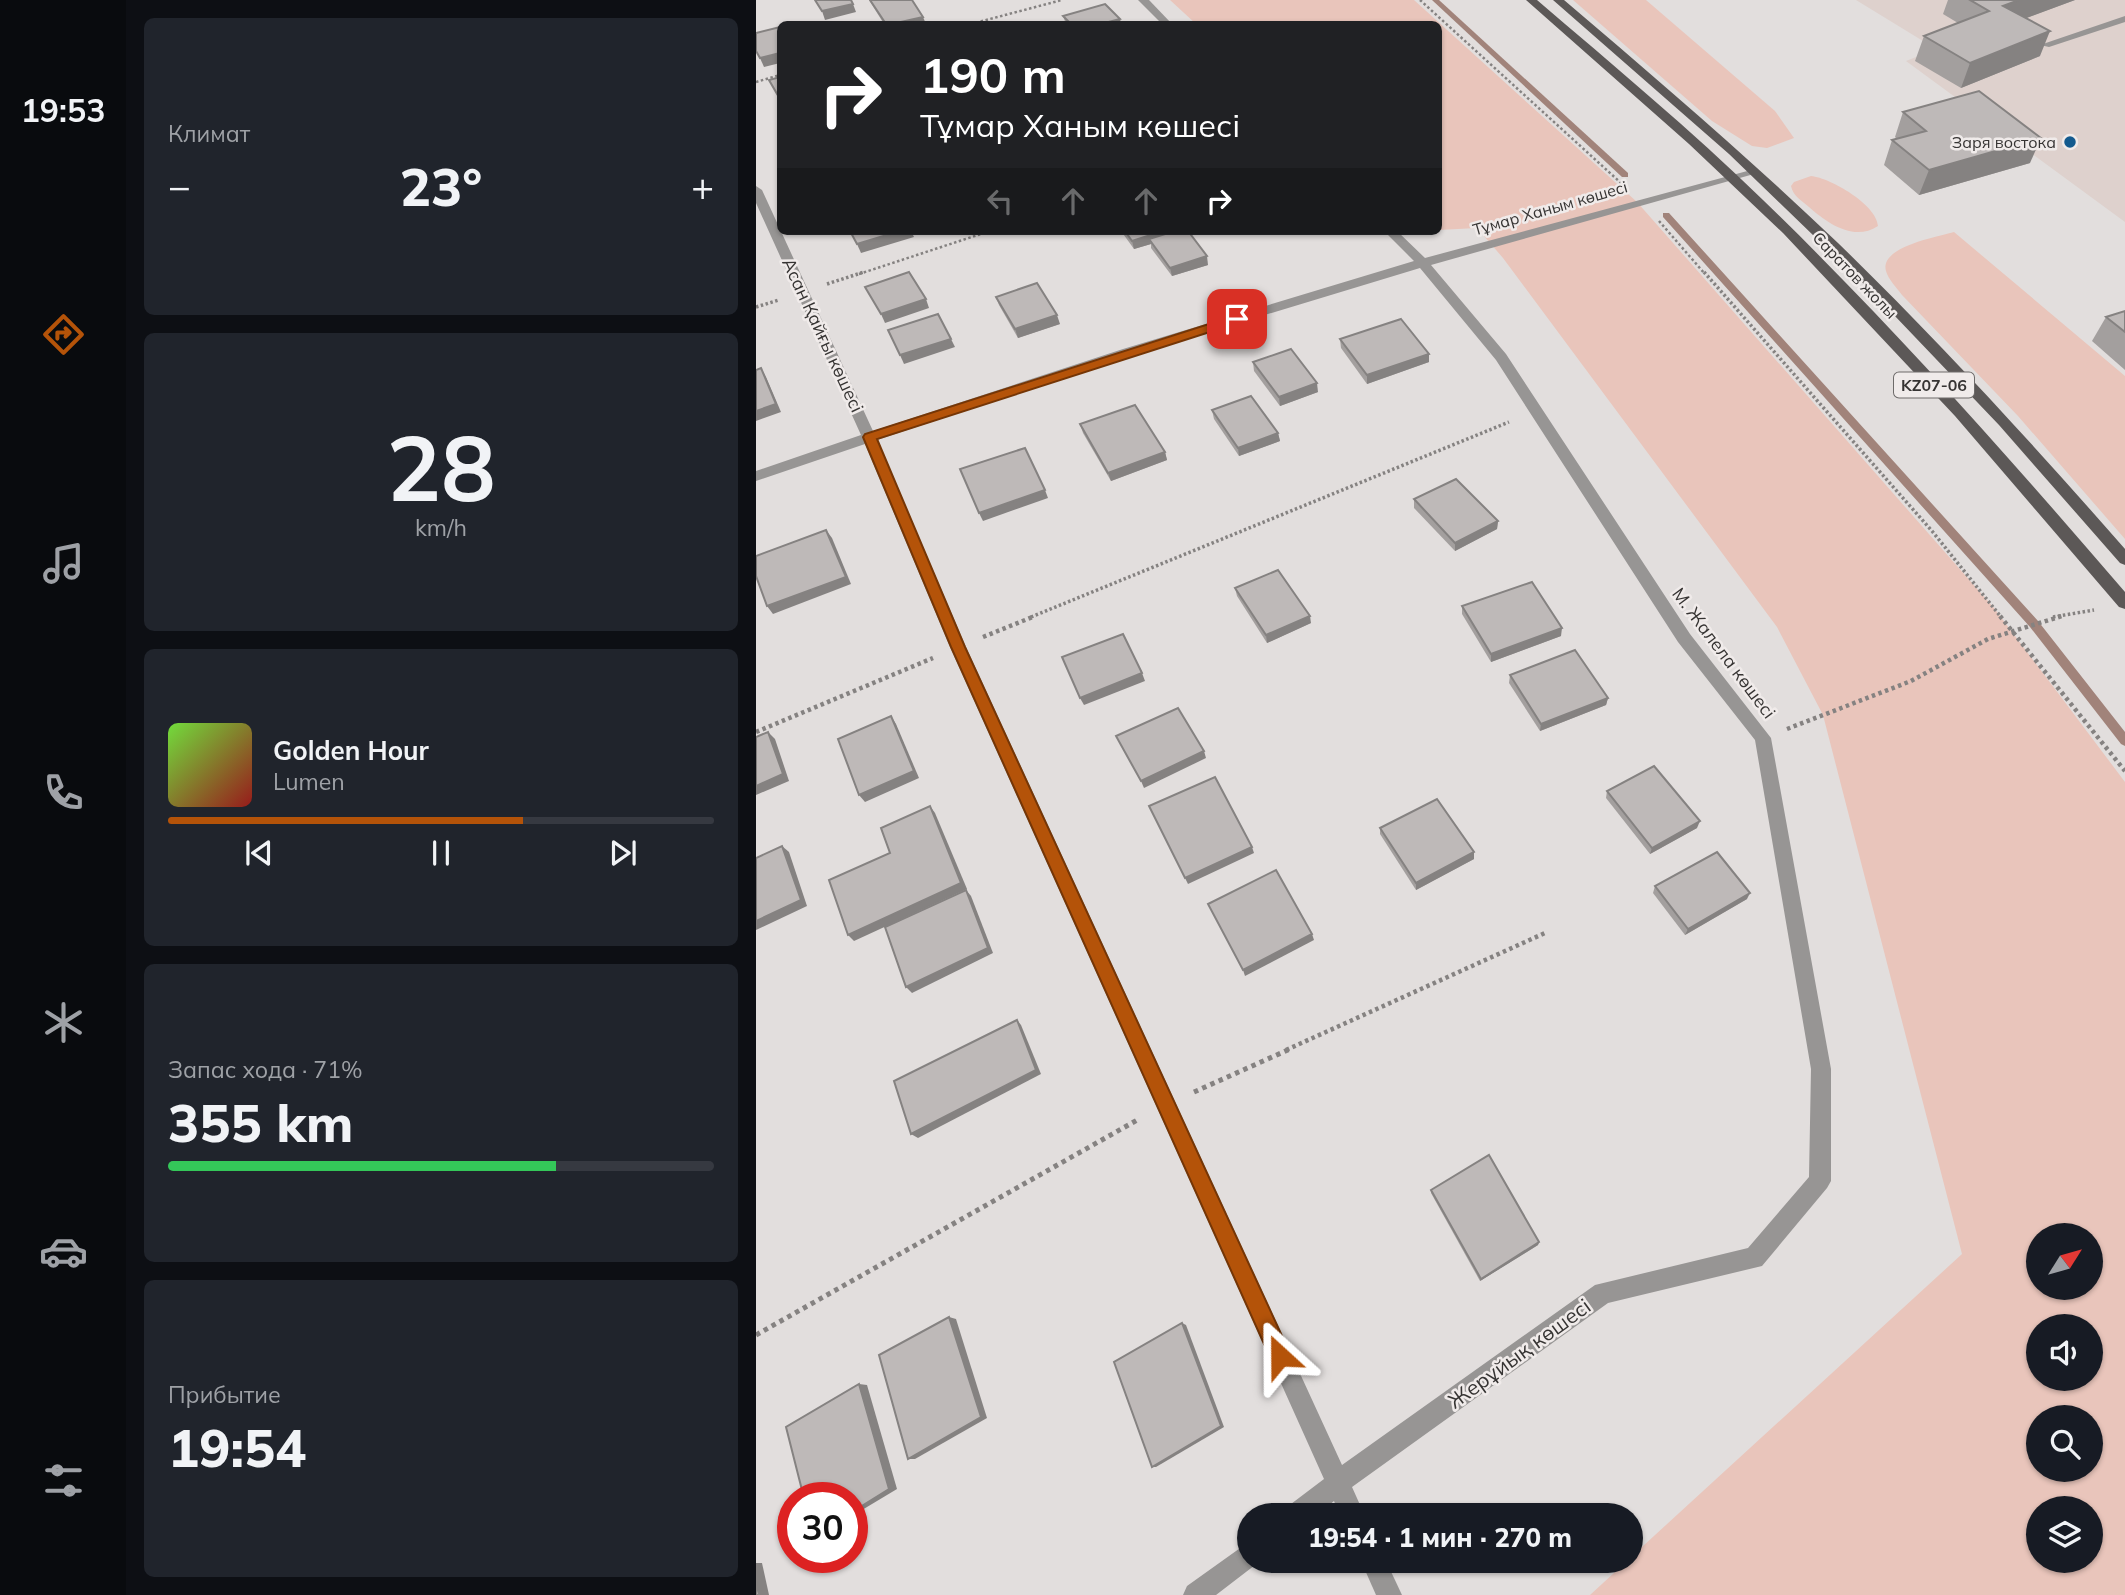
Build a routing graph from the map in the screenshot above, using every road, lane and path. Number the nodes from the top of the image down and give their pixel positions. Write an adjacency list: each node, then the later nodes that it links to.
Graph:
1 (1062, 0): 7 (path)
2 (1143, 0): 8 (street)
3 (1420, 0): 15 (path)
4 (1531, 0): 13 (main road, Саратов жолы / KZ07-06)
5 (1559, 0): 12 (main road, Саратов жолы / KZ07-06)
6 (2125, 19): 9 (street)
7 (982, 21)
8 (1164, 21)
9 (2045, 45)
10 (777, 76): 11 (path)
11 (756, 82)
12 (1755, 172): 13 (street, Тұмар Ханым көшесі); 24 (main road, Саратов жолы / KZ07-06)
13 (1732, 178): 15 (street, Тұмар Ханым көшесі); 25 (main road, Саратов жолы / KZ07-06)
14 (756, 190): 19 (street, Асан Қайғы көшесі)
15 (1641, 201): 18 (street, Тұмар Ханым көшесі); 27 (path)
16 (978, 235): 19 (path)
17 (1394, 235): 18 (street, М. Жалела көшесі)
18 (1422, 262): 21 (street, М. Жалела көшесі); 22 (street, Тұмар Ханым көшесі)
19 (803, 292): 20 (path); 22 (street, Асан Қайғы көшесі)
20 (756, 307)
21 (1536, 411): 28 (path); 30 (street, М. Жалела көшесі)
22 (869, 437): 23 (street, Тұмар Ханым көшесі); 28 (street, Асан Қайғы көшесі)
23 (756, 476)
24 (2125, 559)
25 (2125, 603)
26 (2054, 617): 27 (path)
27 (2015, 630): 30 (path); 31 (path)
28 (958, 647): 29 (path); 33 (street, Асан Қайғы көшесі)
29 (756, 732)
30 (1763, 738): 32 (street, М. Жалела көшесі)
31 (2125, 771)
32 (1821, 1181): 33 (street, Жерұйық көшесі)
33 (1338, 1482): 34 (street, Жерұйық көшесі); 35 (street, Асан Қайғы көшесі)
34 (1312, 1503)
35 (1347, 1503)
36 (1237, 1563): 38 (street)
37 (1379, 1573): 39 (street)
38 (1196, 1595)
39 (1389, 1595)

